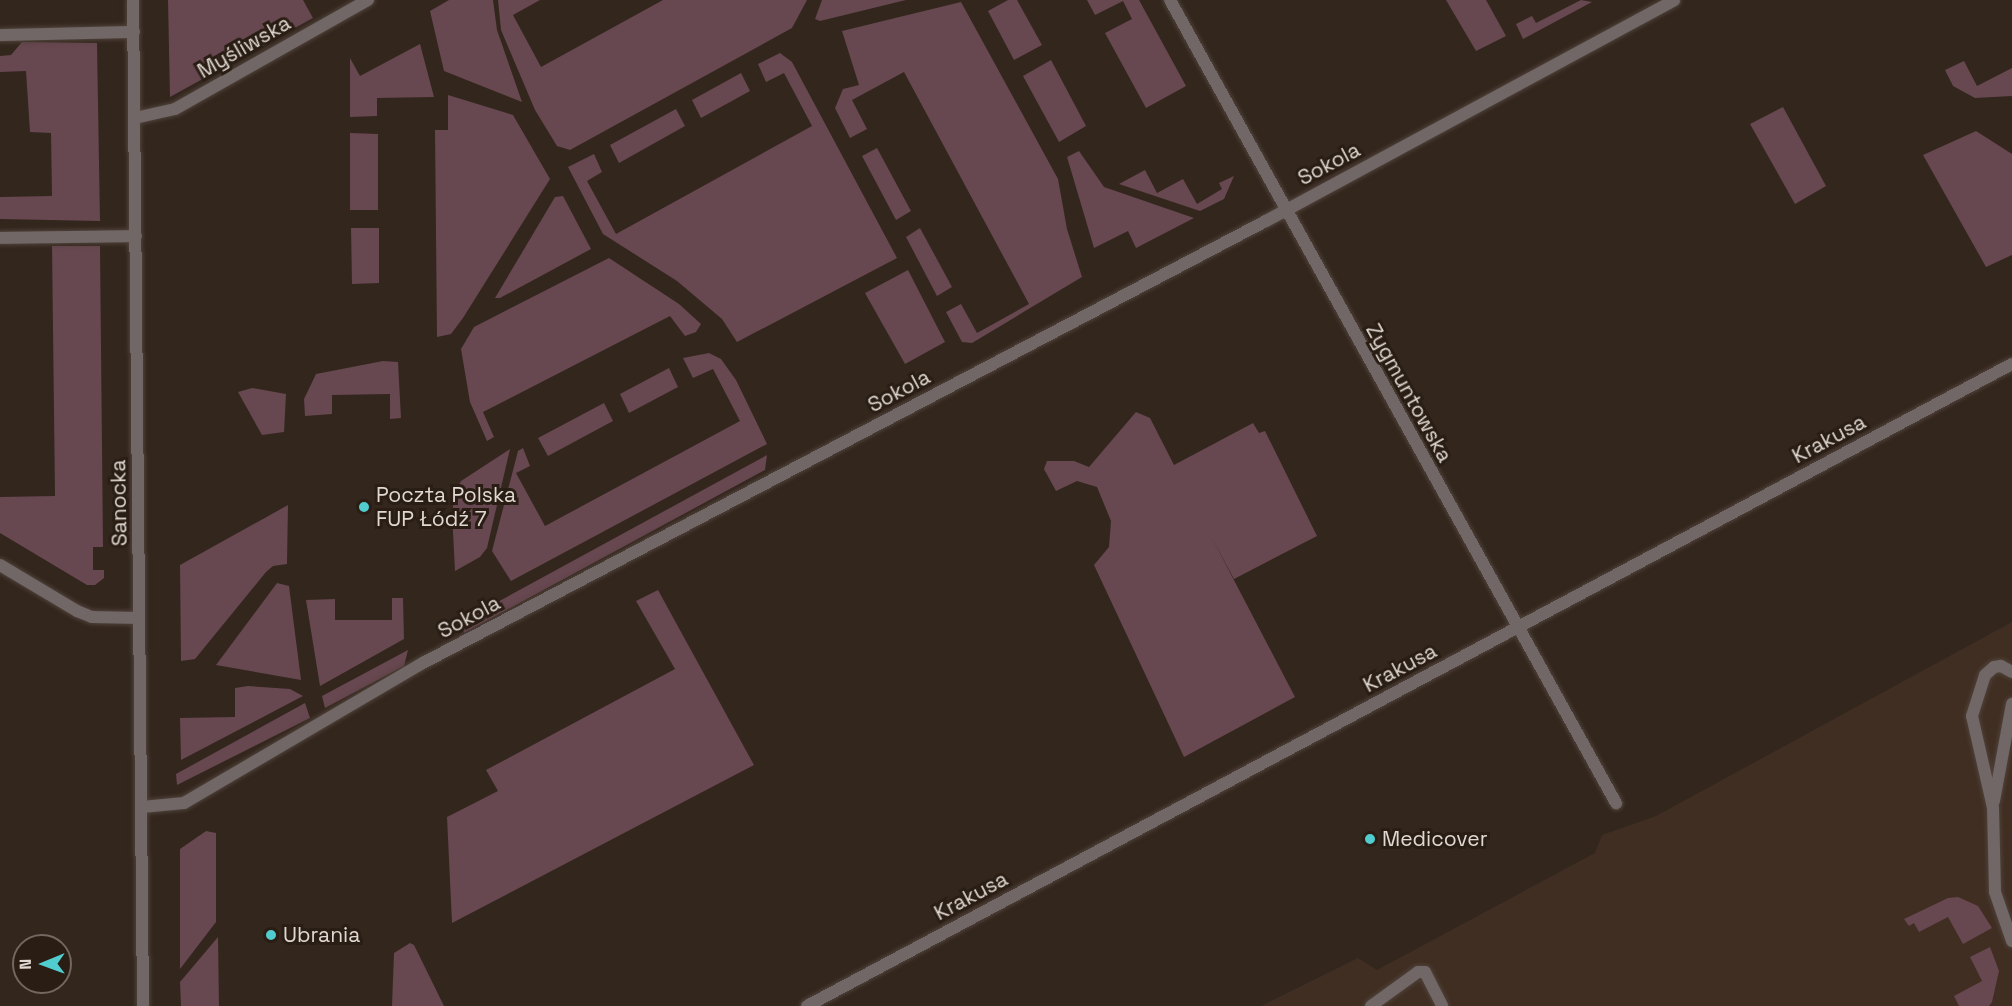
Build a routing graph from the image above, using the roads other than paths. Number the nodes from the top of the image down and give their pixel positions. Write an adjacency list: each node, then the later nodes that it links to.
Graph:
1 (133, 0): 5 (street, Sanocka)
2 (368, 0): 7 (street, Myśliwska)
3 (1170, 0): 8 (street, Zygmuntowska)
4 (1674, 0): 8 (street, Sokola)
5 (134, 32): 6 (street); 7 (street, Sanocka)
6 (0, 35)
7 (135, 118): 9 (street, Sanocka)
8 (1286, 210): 14 (street, Zygmuntowska); 18 (street, Sokola)
9 (136, 236): 10 (street); 13 (street, Sanocka)
10 (0, 238)
11 (2012, 364): 14 (street, Krakusa)
12 (0, 565): 13 (street)
13 (139, 618): 18 (street, Sanocka)
14 (1518, 627): 17 (street, Zygmuntowska); 22 (street, Krakusa)
15 (2012, 672): 19 (street)
16 (2012, 704): 19 (street)
17 (1616, 803)
18 (142, 807): 21 (street, Sanocka)
19 (1993, 808): 20 (street)
20 (2012, 941)
21 (143, 1006)
22 (807, 1006)
23 (1371, 1006): 24 (street)
24 (1442, 1006)

